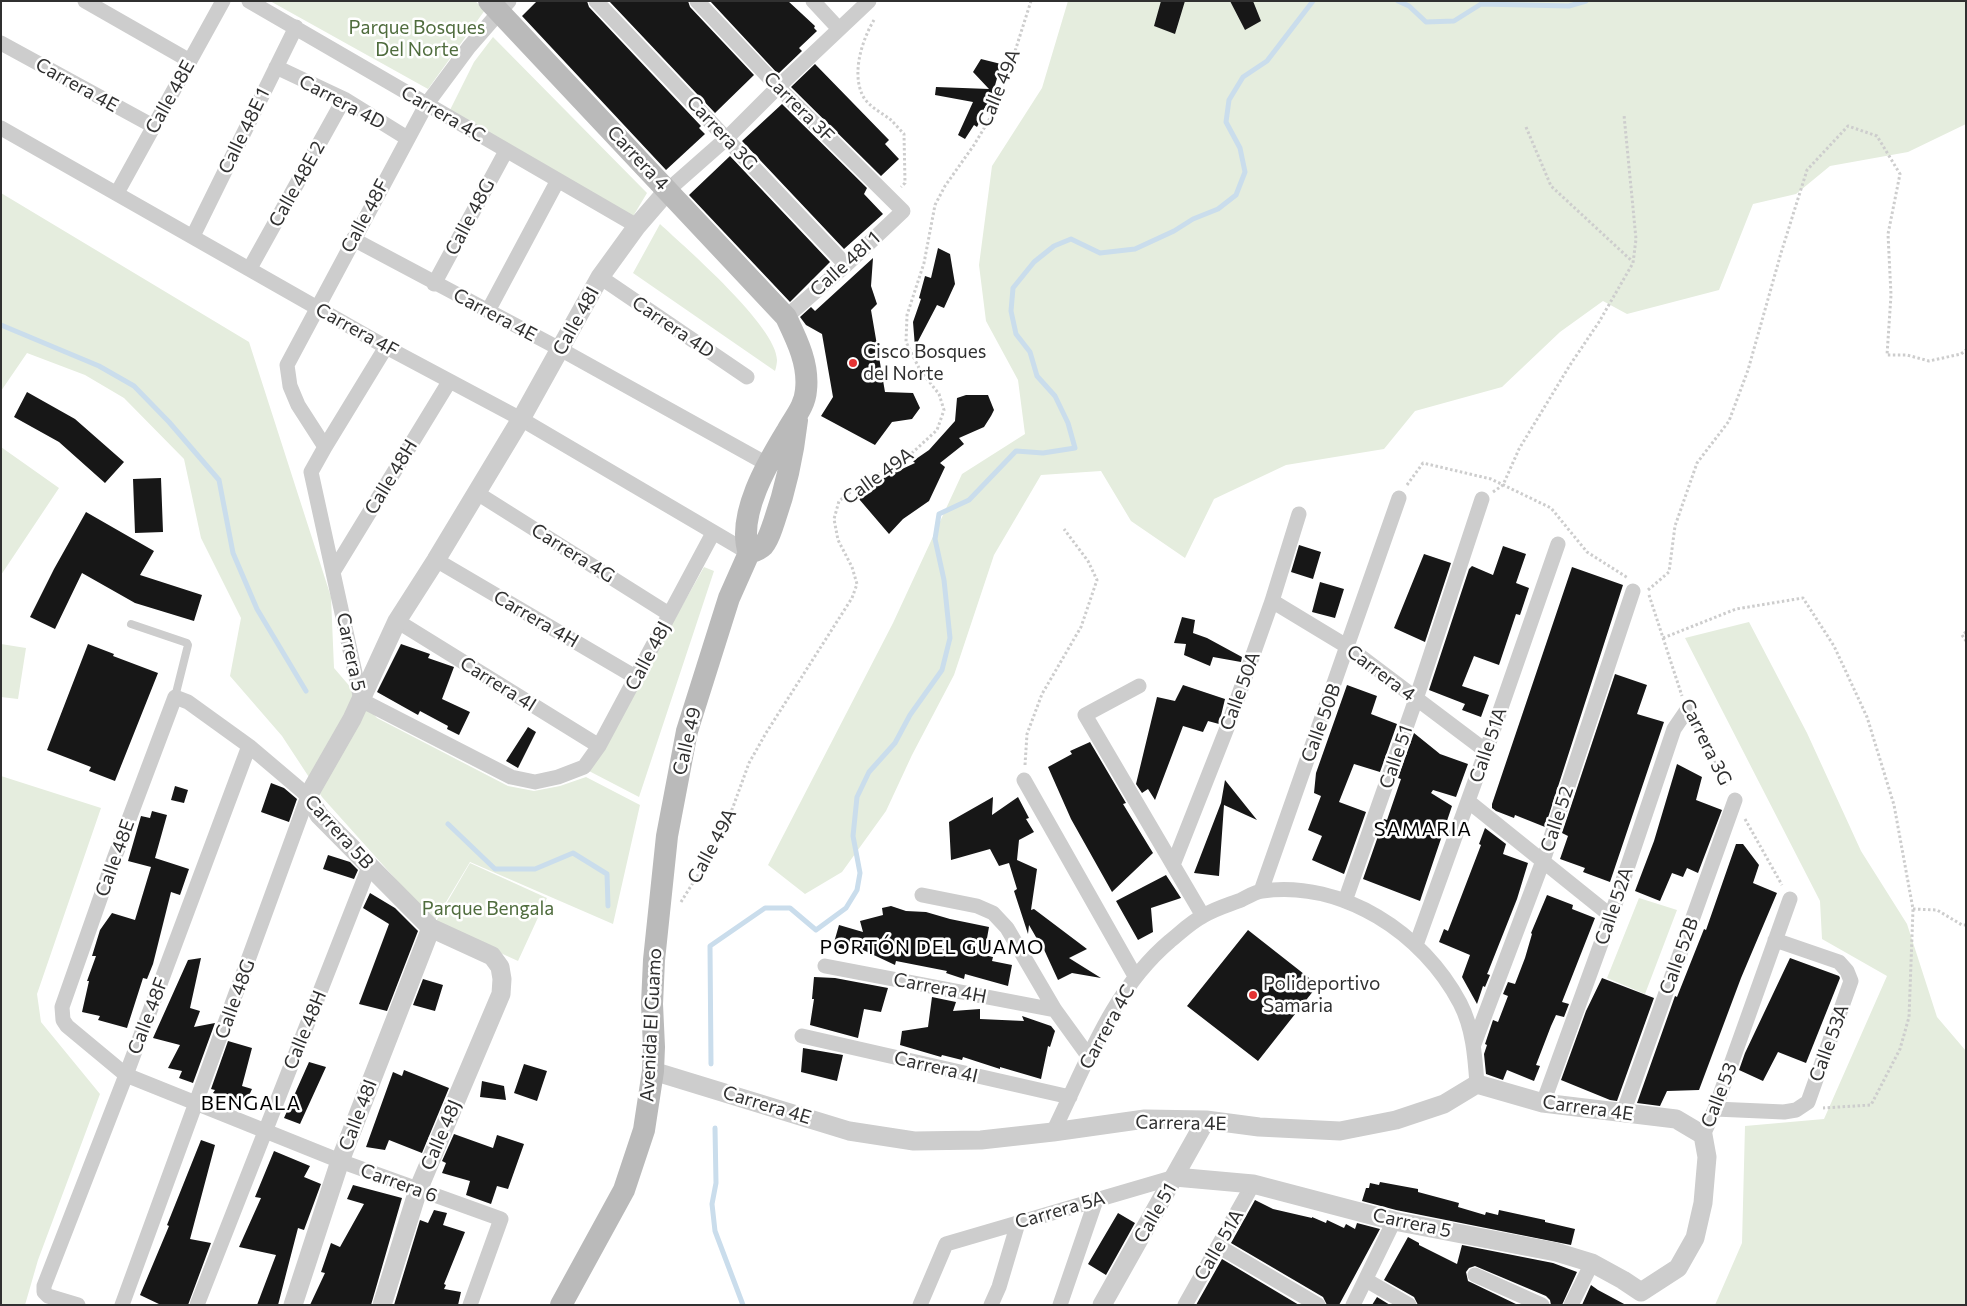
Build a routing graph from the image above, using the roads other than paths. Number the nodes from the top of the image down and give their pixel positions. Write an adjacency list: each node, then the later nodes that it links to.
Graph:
1 (85, 1): 12 (street)
2 (223, 1): 12 (street, Calle 48E)
3 (249, 1): 9 (street, Carrera 4C)
4 (596, 1): 20 (street, Carrera 3G)
5 (697, 1): 14 (street, Carrera 3F)
6 (813, 1): 10 (street)
7 (869, 1): 10 (street, Calle 48I)
8 (499, 4): 16 (street, Calle 48F); 23 (main road, Carrera 4)
9 (296, 28): 13 (street, Calle 48E 1); 16 (street, Carrera 4C)
10 (839, 29): 14 (street, Calle 48I)
11 (1, 43): 17 (street, Carrera 4E)
12 (190, 61): 17 (street, Calle 48E)
13 (276, 67): 15 (street, Carrera 4D); 27 (street, Calle 48E 1)
14 (778, 87): 20 (street, Calle 48I); 25 (street, Carrera 3F)
15 (344, 100): 19 (street, Carrera 4D); 30 (street, Calle 48E 2)
16 (426, 105): 19 (street, Calle 48F); 21 (street, Carrera 4C)
17 (153, 126): 24 (street, Calle 48E)
18 (1, 128): 24 (street, Carrera 4F)
19 (407, 138): 28 (street, Calle 48F)
20 (727, 138): 23 (street, Calle 48I); 29 (street, Carrera 3G)
21 (506, 150): 22 (street, Carrera 4C); 32 (street, Calle 48G)
22 (558, 180): 26 (street, Carrera 4C); 34 (street)
23 (668, 190): 26 (street, Calle 48I); 35 (main road, Carrera 4)
24 (117, 193): 27 (street, Carrera 4F)
25 (903, 211): 29 (street, Calle 48I 1)
26 (637, 226): 31 (street, Calle 48I)
27 (193, 236): 30 (street, Carrera 4F)
28 (353, 239): 32 (street, Carrera 4E); 33 (street, Calle 48F)
29 (846, 265): 35 (street, Calle 48I 1)
30 (250, 268): 33 (street, Carrera 4F)
31 (600, 277): 37 (street, Calle 48I); 38 (street, Carrera 4D)
32 (434, 284): 34 (street, Carrera 4E)
33 (317, 307): 36 (street, Carrera 4F); 42 (street, Calle 48F)
34 (488, 311): 37 (street, Carrera 4E)
35 (786, 317): 40 (main road)
36 (386, 347): 39 (street, Carrera 4F); 42 (street)
37 (560, 349): 41 (street, Calle 48I); 43 (street, Carrera 4E)
38 (747, 377)
39 (449, 382): 41 (street, Carrera 4F); 52 (street, Calle 48H)
40 (798, 414): 43 (main road); 50 (main road)
41 (521, 419): 44 (street, Calle 48I); 48 (street, Carrera 4F)
42 (324, 447): 52 (street, Carrera 5)
43 (768, 464): 50 (main road)
44 (477, 493): 51 (street, Calle 48I); 55 (street, Carrera 4G)
45 (1399, 498): 58 (street, Calle 50B)
46 (1482, 499): 62 (street, Calle 51)
47 (1299, 514): 54 (street, Calle 50A)
48 (713, 533): 50 (street); 55 (street, Calle 48J)
49 (1558, 544): 67 (street, Calle 51A)
50 (750, 553): 83 (main road, Calle 49)
51 (436, 560): 56 (street, Calle 48I); 59 (street, Carrera 4H)
52 (333, 572): 63 (street, Carrera 5)
53 (1638, 587): 73 (street, Calle 52)
54 (1272, 601): 58 (street, Carrera 4); 74 (street, Calle 50A)
55 (670, 614): 59 (street, Calle 48J)
56 (396, 622): 63 (street, Calle 48I); 66 (street, Carrera 4I)
57 (131, 624): 61 (lane)
58 (1348, 647): 62 (street, Carrera 4); 76 (street, Calle 50B)
59 (636, 678): 66 (street, Calle 48J)
60 (1139, 686): 74 (street)
61 (175, 698): 65 (street, Carrera 5B); 90 (street, Calle 48E)
62 (1416, 699): 67 (street, Carrera 4); 79 (street, Calle 51)
63 (361, 700): 69 (street, Carrera 5); 70 (street, Calle 48G)
64 (1687, 710): 81 (street, Calle 52A)
65 (249, 746): 70 (street, Carrera 5B); 95 (street, Calle 48F)
66 (599, 746): 69 (street, Calle 48J)
67 (1486, 751): 72 (street, Calle 51A)
68 (1024, 780): 88 (street)
69 (535, 782)
70 (308, 796): 75 (street, Carrera 5B); 99 (street, Calle 48G)
71 (1734, 800): 101 (street, Calle 52B)
72 (1468, 801): 73 (street); 85 (street, Calle 51A)
73 (1543, 861): 81 (street); 92 (street, Calle 52)
74 (1173, 865): 80 (street)
75 (369, 867): 82 (street, Carrera 5B); 103 (street, Calle 48H)
76 (1260, 892): 79 (street, Carrera 4C); 80 (street, Carrera 4C)
77 (922, 895): 89 (street)
78 (1790, 899): 84 (street, Calle 53)
79 (1345, 900): 85 (street, Carrera 4C)
80 (1203, 916): 88 (street, Carrera 4C)
81 (1611, 916): 98 (street, Calle 52A)
82 (431, 928): 87 (street, Carrera 5B); 106 (street, Calle 48I)
83 (656, 937): 94 (main road, Avenida El Guamo)
84 (1775, 940): 100 (street, Calle 53); 100 (street, Calle 53A)
85 (1416, 944): 92 (street, Carrera 4C)
86 (825, 966): 89 (street, Carrera 4H)
87 (500, 967): 109 (street, Calle 48J)
88 (1135, 976): 93 (street, Carrera 4C)
89 (1055, 1010): 93 (street)
90 (63, 1020): 95 (street, Carrera 6)
91 (802, 1036): 97 (street, Carrera 4I)
92 (1474, 1044): 96 (street, Carrera 4C)
93 (1089, 1057): 97 (street, Carrera 4C)
94 (653, 1071): 104 (street, Carrera 4E); 125 (main road, Avenida El Guamo)
95 (126, 1075): 99 (street, Carrera 6); 119 (street, Calle 48F)
96 (1476, 1084): 98 (street, Carrera 4E); 102 (street, Carrera 4E)
97 (1070, 1098): 104 (street, Carrera 4C)
98 (1543, 1103): 101 (street, Carrera 4E)
99 (197, 1104): 103 (street, Carrera 6); 120 (street, Calle 48G)
100 (1715, 1109): 105 (street, Calle 53)
101 (1623, 1113): 105 (street, Carrera 4E)
102 (1206, 1120): 104 (street, Carrera 4E); 107 (street, Calle 51)
103 (264, 1131): 106 (street, Carrera 6); 121 (street, Calle 48H)
104 (1053, 1132)
105 (1703, 1134): 117 (street, Calle 53)
106 (340, 1161): 109 (street, Carrera 6); 122 (street, Calle 48I)
107 (1175, 1177): 108 (street, Carrera 5); 110 (street, Carrera 5A); 118 (street, Calle 51)
108 (1254, 1184): 111 (street, Carrera 5); 113 (street, Calle 51A)
109 (418, 1190): 123 (street, Calle 48J); 124 (street, Carrera 6)
110 (1096, 1200): 112 (street, Carrera 5A); 128 (street)
111 (1394, 1221): 114 (street, Carrera 5); 116 (street)
112 (1018, 1223): 126 (street, Carrera 5A); 127 (street)
113 (1218, 1246): 129 (street, Calle 51A); 130 (street)
114 (1592, 1263): 117 (street, Carrera 5); 134 (street)
115 (1475, 1275): 133 (street)
116 (1366, 1280): 131 (street); 132 (street)
117 (1640, 1298)
118 (1107, 1303)
119 (78, 1305)
120 (122, 1305)
121 (198, 1305)
122 (292, 1305)
123 (382, 1305)
124 (470, 1305)
125 (561, 1305)
126 (920, 1305)
127 (991, 1305)
128 (1060, 1305)
129 (1185, 1305)
130 (1318, 1305)
131 (1352, 1305)
132 (1409, 1305)
133 (1542, 1305)
134 (1571, 1305)

